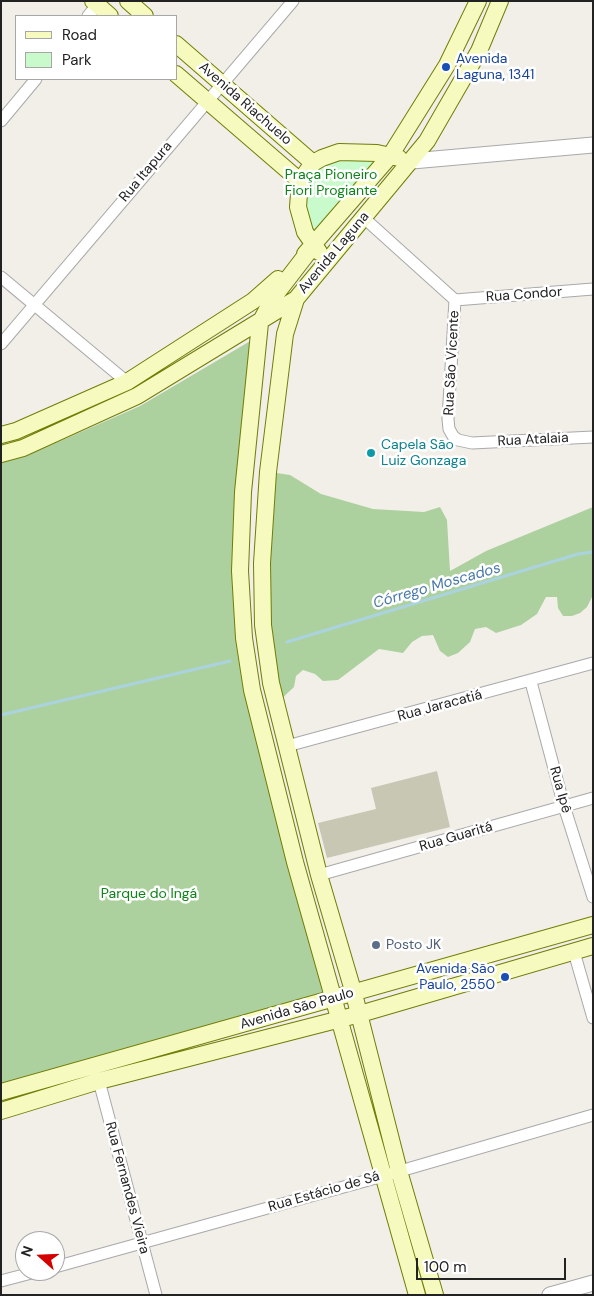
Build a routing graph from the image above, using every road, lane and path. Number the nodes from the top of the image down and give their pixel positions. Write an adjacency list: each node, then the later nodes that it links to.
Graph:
1 (128, 1): 7 (main road)
2 (293, 1): 11 (street, Rua Itapura)
3 (478, 1): 15 (main road, Avenida Laguna)
4 (500, 1): 16 (main road, Avenida Laguna)
5 (94, 6): 6 (main road)
6 (108, 15)
7 (144, 15)
8 (178, 46): 11 (main road, Avenida Riachuelo)
9 (178, 76): 12 (main road, Avenida Riachuelo)
10 (35, 80): 13 (street)
11 (221, 84): 12 (street, Rua Itapura); 17 (main road, Avenida Riachuelo)
12 (208, 100): 18 (main road, Avenida Riachuelo); 26 (street, Rua Itapura)
13 (1, 121)
14 (593, 145): 16 (street)
15 (390, 156): 16 (main road); 17 (main road); 20 (main road, Avenida Laguna)
16 (412, 161): 19 (main road, Avenida Laguna)
17 (313, 163): 18 (main road)
18 (300, 181): 20 (main road)
19 (364, 218): 21 (main road, Avenida Laguna); 25 (street, Rua São Vicente)
20 (313, 246): 21 (main road); 27 (main road); 29 (main road, Avenida Laguna)
21 (328, 260): 24 (main road, Avenida Laguna)
22 (1, 277): 26 (street)
23 (593, 290): 25 (street, Rua Condor)
24 (296, 299): 27 (main road, Avenida Laguna); 36 (main road)
25 (455, 300): 32 (street, Rua São Vicente)
26 (34, 305): 28 (street, Rua Itapura); 29 (street)
27 (260, 323): 33 (main road, Avenida Laguna); 45 (main road)
28 (1, 344)
29 (127, 382): 30 (main road, Avenida Laguna)
30 (1, 435)
31 (593, 437): 32 (street, Rua Atalaia)
32 (472, 443)
33 (1, 454)
34 (593, 663): 35 (street, Rua Jaracatiá)
35 (531, 682): 36 (street, Rua Jaracatiá); 38 (street, Rua Ipê)
36 (287, 746): 39 (main road)
37 (593, 798): 38 (street, Rua Guaritá)
38 (564, 806): 39 (street, Rua Guaritá); 40 (street, Rua Ipê)
39 (318, 875): 44 (main road)
40 (593, 897)
41 (593, 925): 44 (main road, Avenida São Paulo)
42 (593, 946): 43 (main road, Avenida São Paulo)
43 (574, 952): 46 (main road, Avenida São Paulo); 47 (street)
44 (354, 994): 45 (main road, Avenida São Paulo); 46 (main road)
45 (334, 999): 48 (main road); 50 (main road, Avenida São Paulo)
46 (360, 1014): 48 (main road, Avenida São Paulo); 53 (main road)
47 (593, 1018)
48 (339, 1019): 49 (main road, Avenida São Paulo); 53 (main road)
49 (99, 1081): 51 (main road, Avenida São Paulo); 54 (street, Rua Fernandes Vieira)
50 (5, 1092)
51 (1, 1111)
52 (593, 1115): 53 (street, Rua Estácio de Sá)
53 (391, 1173): 54 (street, Rua Estácio de Sá); 60 (main road); 61 (main road)
54 (142, 1244): 55 (street, Rua Estácio de Sá); 59 (street, Rua Fernandes Vieira)
55 (65, 1264)
56 (15, 1277): 57 (street)
57 (1, 1281)
58 (593, 1283): 62 (street)
59 (156, 1295)
60 (417, 1295)
61 (435, 1295)
62 (550, 1295)

